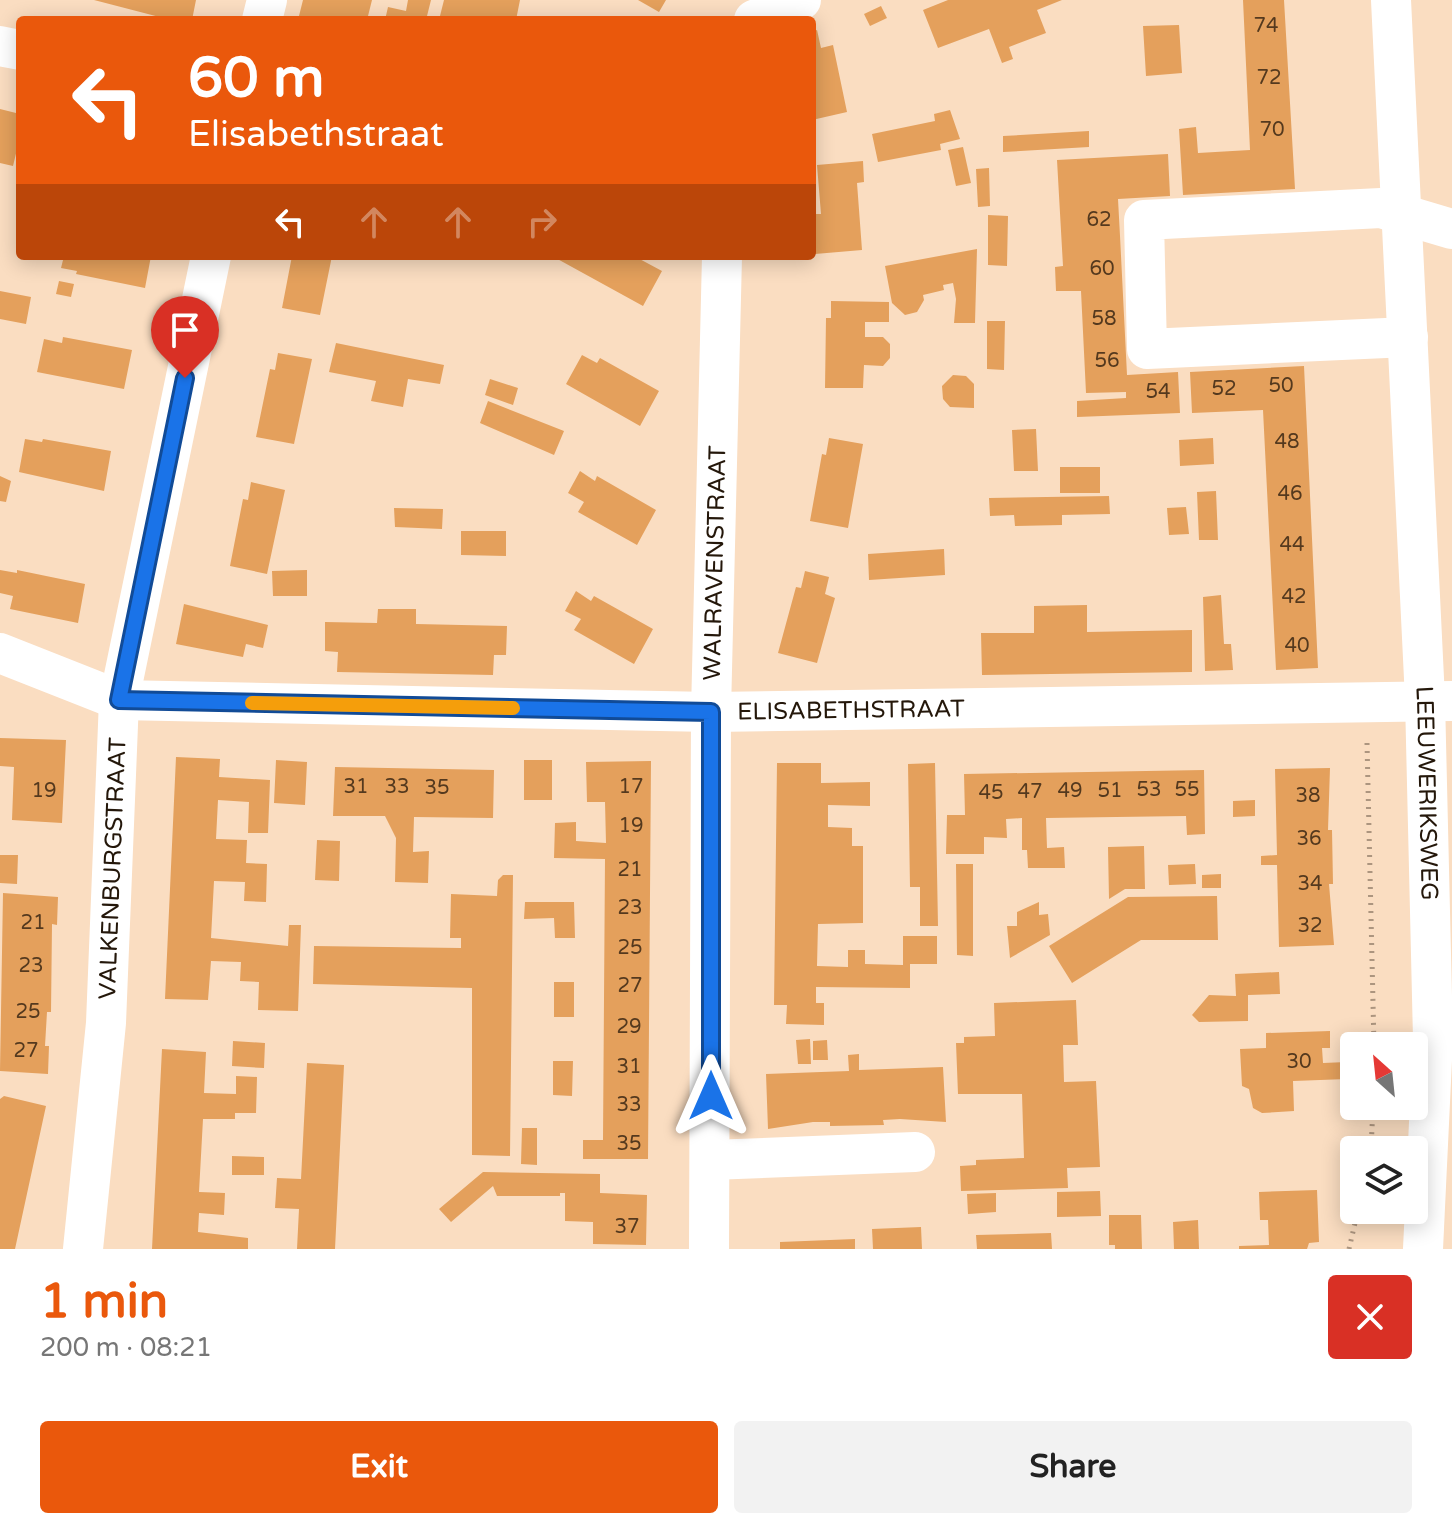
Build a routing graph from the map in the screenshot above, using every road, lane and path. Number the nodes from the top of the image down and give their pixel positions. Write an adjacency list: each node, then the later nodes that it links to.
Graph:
1 (801, 0): 3 (street)
2 (1391, 0): 4 (street, LEEUWERIKSWEG)
3 (763, 16)
4 (1402, 214): 5 (street); 8 (street, LEEUWERIKSWEG); 8 (street)
5 (1452, 229)
6 (210, 260): 10 (street, VALKENBURGSTRAAT)
7 (722, 260): 13 (street, WALRAVENSTRAAT)
8 (1408, 337): 12 (street, LEEUWERIKSWEG)
9 (0, 653): 10 (street, ELISABETHSTRAAT)
10 (119, 700): 13 (street, ELISABETHSTRAAT); 18 (street, VALKENBURGSTRAAT)
11 (1366, 700): 12 (street, ELISABETHSTRAAT); 13 (street, ELISABETHSTRAAT); 14 (path)
12 (1438, 700): 21 (street, LEEUWERIKSWEG)
13 (711, 712): 16 (street, WALRAVENSTRAAT)
14 (1374, 1032)
15 (915, 1152): 16 (street)
16 (711, 1160): 19 (street, WALRAVENSTRAAT)
17 (1355, 1224): 20 (path)
18 (83, 1249)
19 (709, 1249)
20 (1349, 1249)
21 (1423, 1249)

